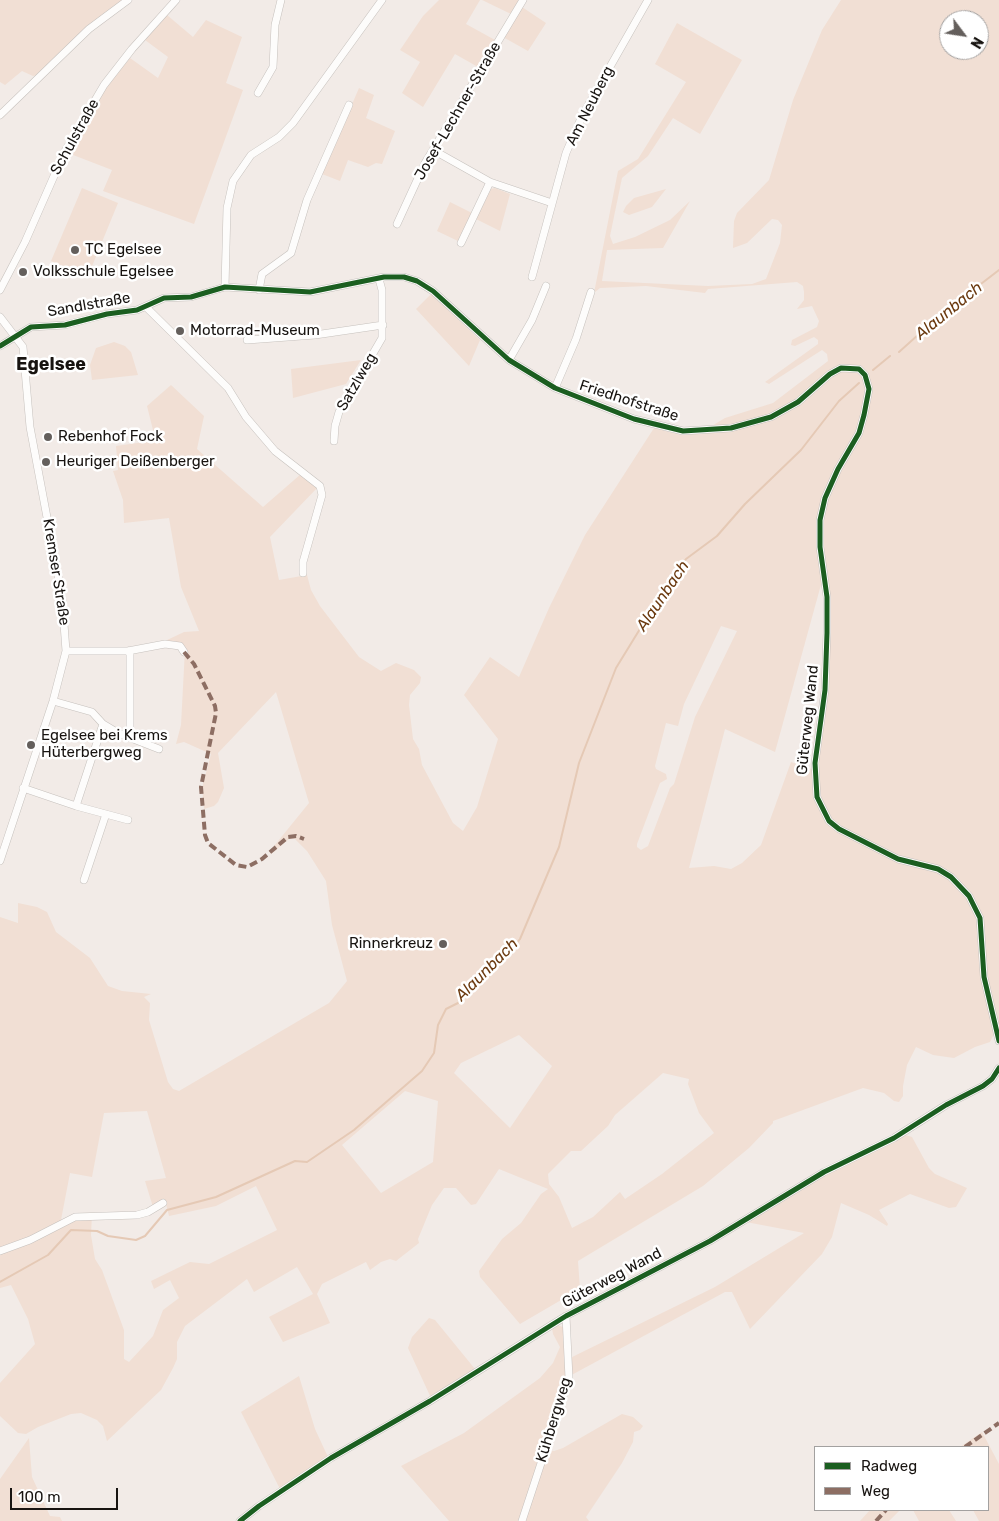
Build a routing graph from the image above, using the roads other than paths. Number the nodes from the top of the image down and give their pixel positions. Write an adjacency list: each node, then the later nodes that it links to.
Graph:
1 (128, 0): 9 (street)
2 (176, 0): 19 (street, Schulstraße)
3 (281, 0): 7 (street)
4 (382, 0): 18 (street)
5 (523, 0): 10 (street, Josef-Lechner-Straße)
6 (648, 0): 12 (street, Am Neuberg)
7 (258, 93)
8 (349, 105): 20 (street)
9 (0, 115)
10 (433, 150): 11 (street); 13 (street, Josef-Lechner-Straße)
11 (490, 182): 12 (street); 14 (street)
12 (552, 203): 15 (street, Am Neuberg)
13 (397, 224)
14 (461, 243)
15 (532, 277)
16 (379, 279): 20 (street, Friedhofstraße); 24 (street, Satzlweg); 28 (street, Friedhofstraße)
17 (546, 286): 28 (street)
18 (225, 287): 20 (street, Friedhofstraße); 22 (street, Sandlstraße)
19 (0, 290)
20 (259, 290)
21 (592, 292): 29 (street)
22 (146, 308): 25 (street, Sandlstraße); 32 (street)
23 (0, 317): 25 (street)
24 (383, 325): 26 (street, Satzlweg); 30 (street, Satzlweg)
25 (16, 336): 27 (street, Sandlstraße); 34 (street, Kremser Straße)
26 (247, 340)
27 (0, 346)
28 (509, 360): 29 (street, Friedhofstraße)
29 (555, 388): 31 (street, Friedhofstraße)
30 (334, 441)
31 (820, 546): 46 (street, Güterweg Wand)
32 (304, 573)
33 (128, 651): 34 (street); 35 (street); 38 (street)
34 (66, 652): 36 (street, Kremser Straße)
35 (184, 652)
36 (53, 701): 37 (street); 40 (street, Kremser Straße)
37 (103, 724): 38 (street); 41 (street)
38 (130, 738): 39 (street)
39 (159, 749)
40 (23, 788): 41 (street); 44 (street, Kremser Straße)
41 (76, 806): 42 (street)
42 (106, 814): 43 (street); 45 (street)
43 (128, 820)
44 (0, 861)
45 (84, 880)
46 (999, 1041)
47 (999, 1068): 50 (street, Güterweg Wand)
48 (163, 1203): 49 (street)
49 (0, 1251)
50 (566, 1316): 51 (street, Güterweg Wand); 52 (street, Kühbergweg)
51 (240, 1521)
52 (522, 1521)

